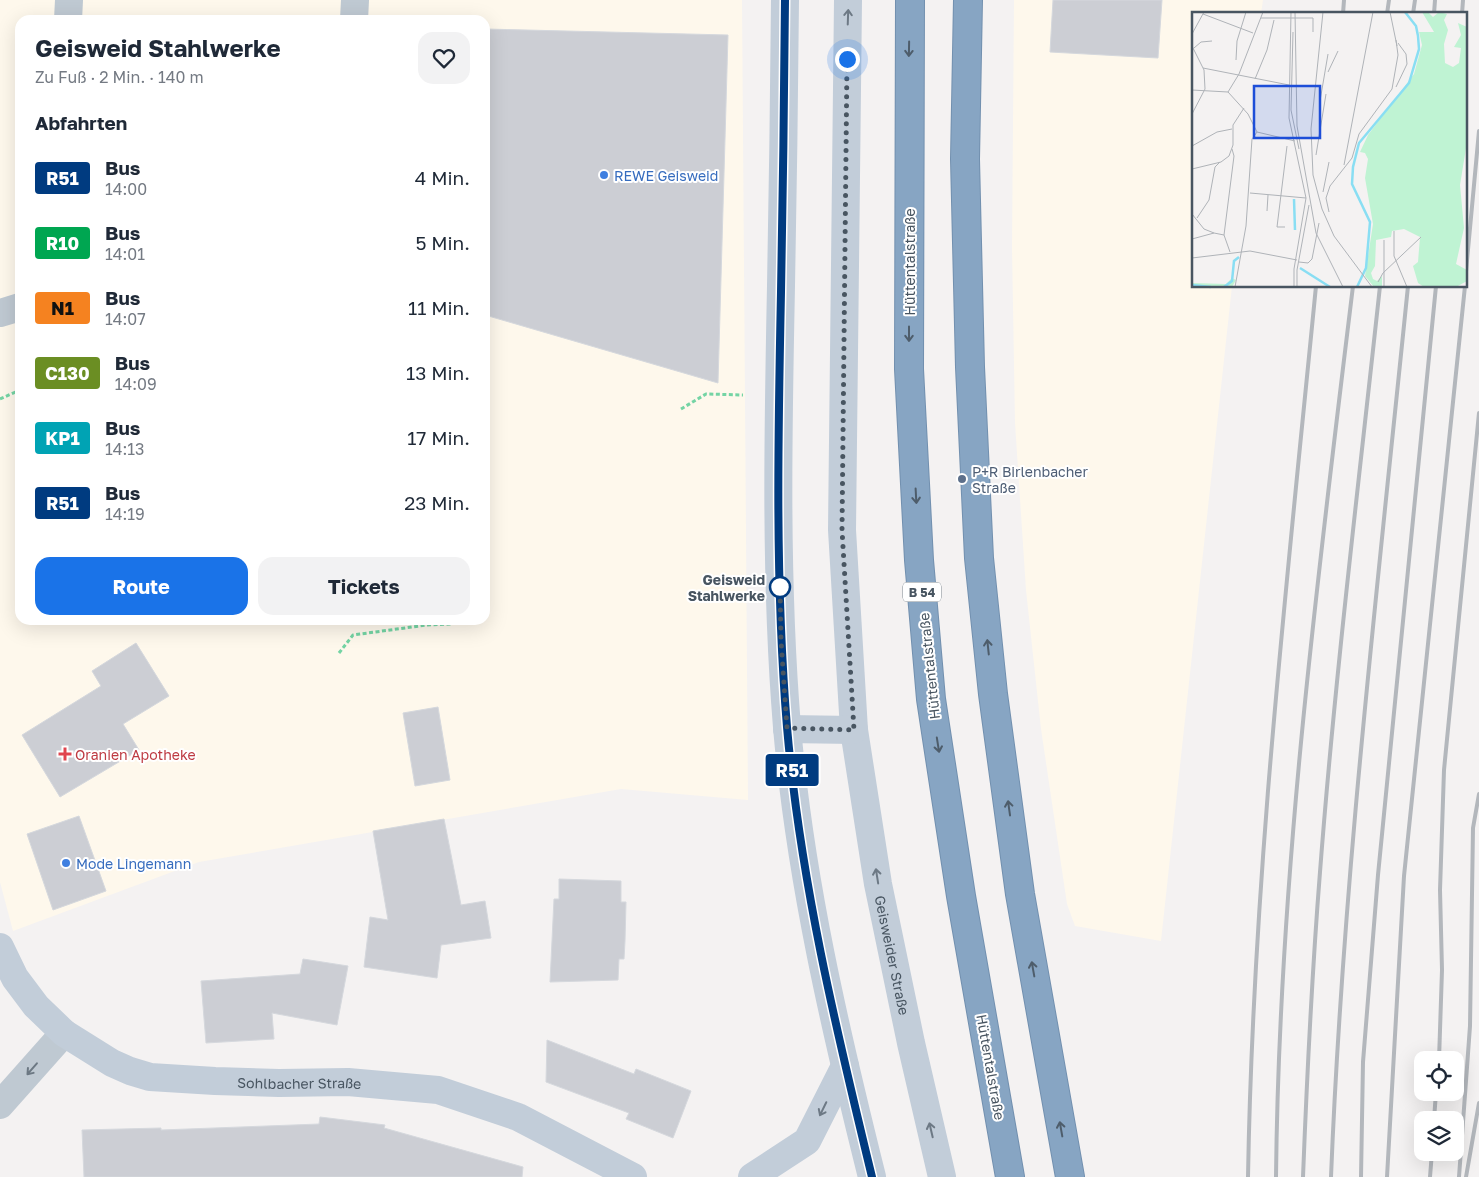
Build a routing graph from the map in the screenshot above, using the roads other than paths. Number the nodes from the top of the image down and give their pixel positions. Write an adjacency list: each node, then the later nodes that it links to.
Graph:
1 (69, 0): 7 (street)
2 (355, 0): 8 (street)
3 (785, 0): 11 (main road)
4 (848, 0): 12 (main road, Geisweider Straße, one-way to 4)
5 (910, 0): 21 (highway, Hüttentalstraße / B 54, one-way to 21)
6 (968, 0): 22 (highway, one-way to 6)
7 (68, 15)
8 (354, 15)
9 (15, 308): 10 (street)
10 (0, 313)
11 (787, 728): 12 (main road); 15 (main road)
12 (854, 730): 20 (main road, Geisweider Straße, one-way to 12)
13 (0, 947): 14 (main road, Sohlbacher Straße)
14 (64, 1033): 16 (street, one-way to 16); 17 (main road, Sohlbacher Straße)
15 (845, 1066): 18 (main road, one-way to 18); 19 (main road)
16 (0, 1105)
17 (633, 1177)
18 (752, 1177)
19 (872, 1177)
20 (942, 1177)
21 (1010, 1177)
22 (1070, 1177)

